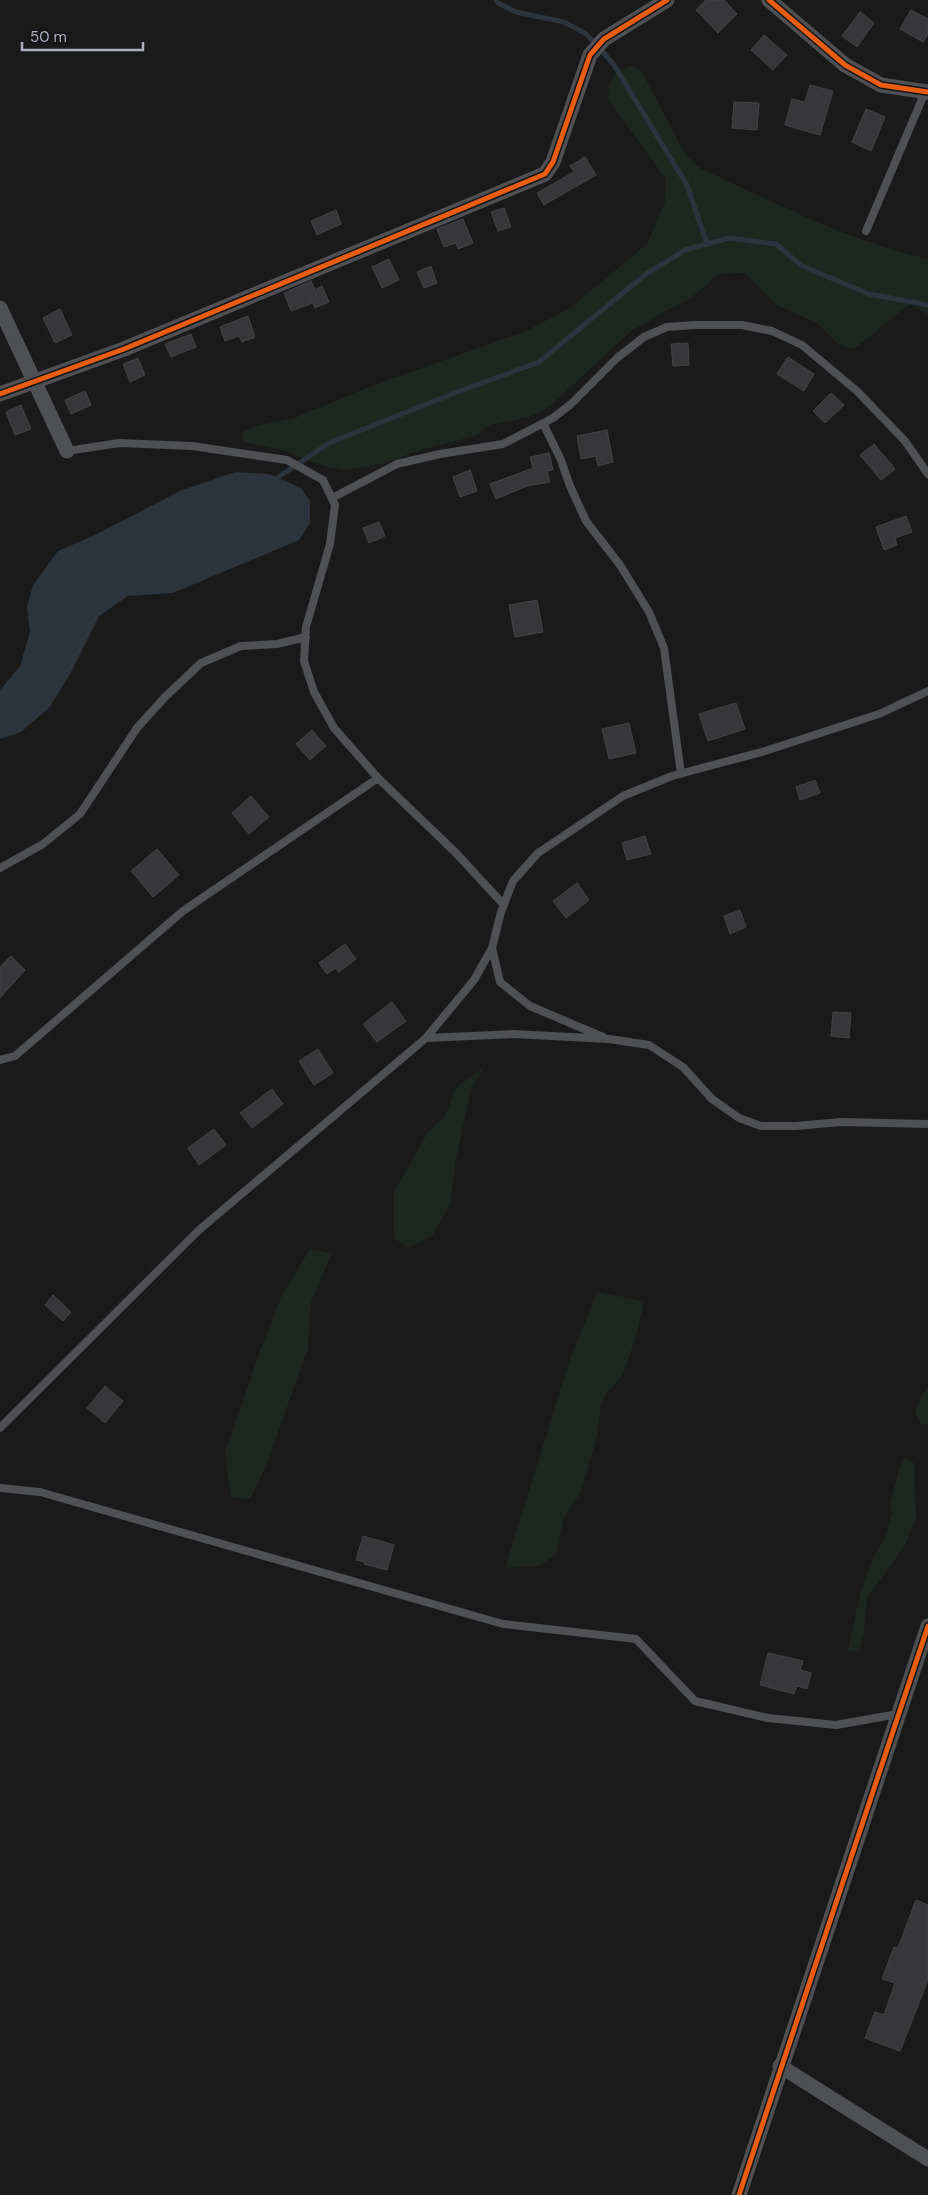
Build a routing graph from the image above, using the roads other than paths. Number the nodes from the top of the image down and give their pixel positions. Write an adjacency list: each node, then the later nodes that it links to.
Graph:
1 (667, 0): 6 (street)
2 (769, 0): 3 (street)
3 (926, 92): 4 (lane)
4 (866, 231)
5 (0, 308): 6 (street)
6 (32, 381): 7 (street); 9 (street)
7 (0, 394)
8 (543, 423): 10 (lane); 11 (lane); 14 (lane)
9 (66, 451): 11 (lane)
10 (928, 474)
11 (332, 498): 12 (lane)
12 (306, 638): 15 (lane); 16 (lane)
13 (928, 691): 14 (lane)
14 (680, 774): 17 (lane)
15 (378, 778): 17 (lane); 21 (lane)
16 (0, 868)
17 (504, 905): 18 (lane)
18 (492, 948): 19 (lane); 20 (lane)
19 (426, 1038): 20 (lane); 23 (lane)
20 (609, 1039): 22 (lane)
21 (0, 1060)
22 (928, 1124)
23 (0, 1428)
24 (0, 1488): 26 (lane)
25 (928, 1626): 26 (street)
26 (898, 1714): 27 (street)
27 (780, 2066): 28 (street); 29 (street)
28 (928, 2159)
29 (739, 2195)

